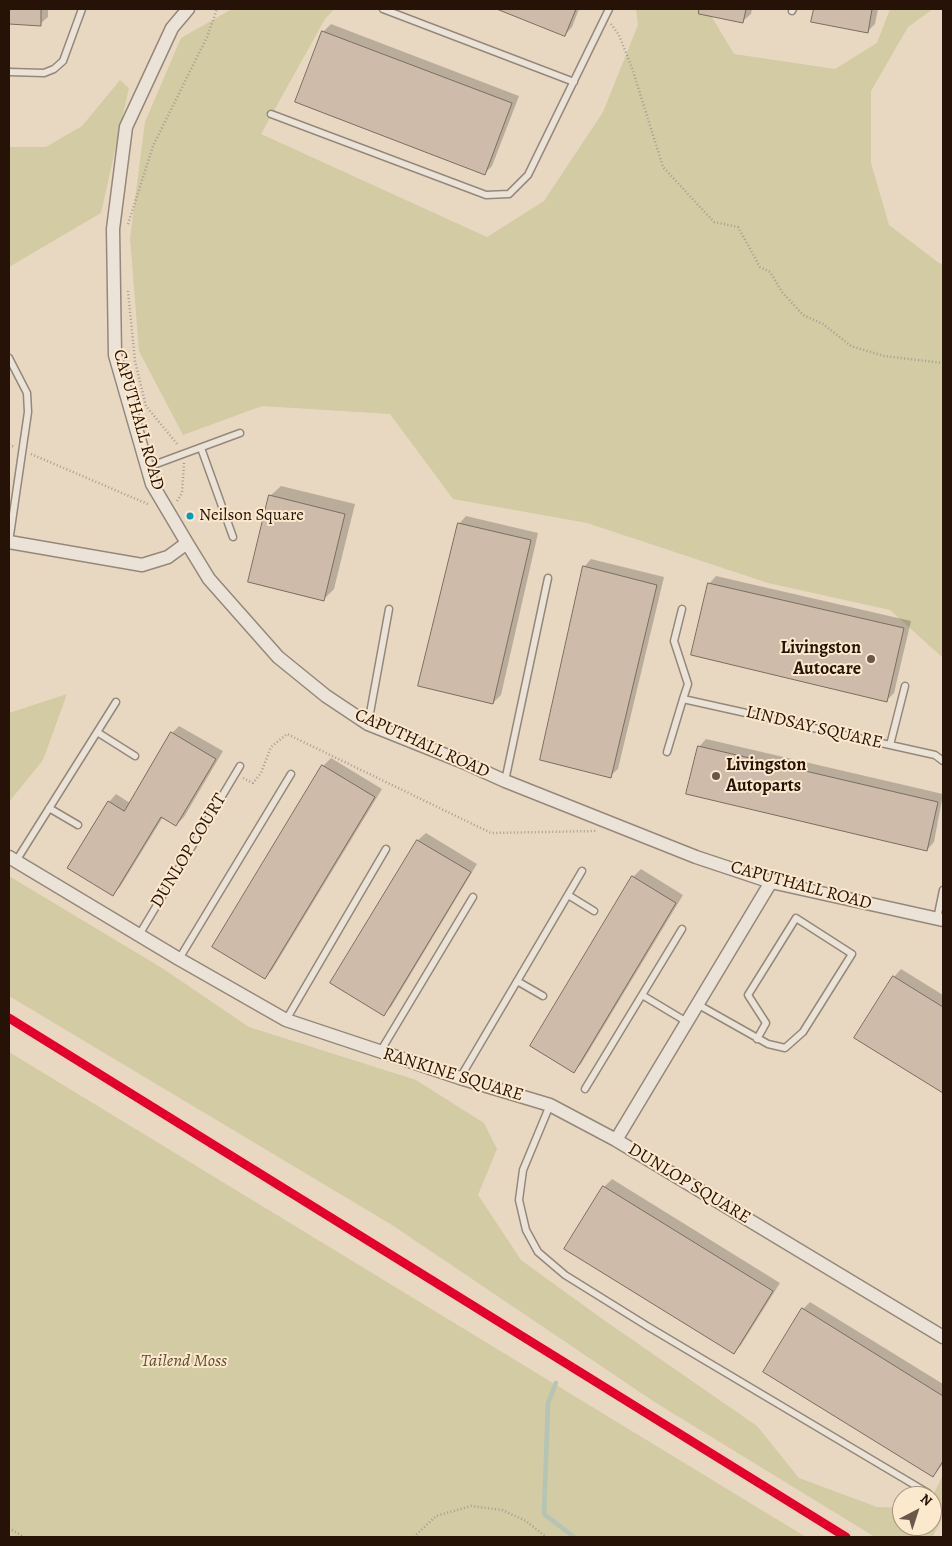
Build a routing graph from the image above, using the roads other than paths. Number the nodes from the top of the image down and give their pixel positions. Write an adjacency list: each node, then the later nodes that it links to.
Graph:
1 (82, 9): 5 (lane)
2 (188, 9): 11 (street, CAPUTHALL ROAD)
3 (383, 9): 6 (lane)
4 (609, 9): 6 (lane)
5 (9, 72)
6 (574, 82): 7 (lane)
7 (271, 114)
8 (9, 358): 13 (lane)
9 (240, 433): 10 (lane)
10 (201, 448): 11 (lane); 12 (lane)
11 (148, 467): 14 (street, CAPUTHALL ROAD)
12 (233, 536)
13 (9, 542): 14 (street)
14 (187, 543): 21 (street, CAPUTHALL ROAD)
15 (548, 578): 29 (lane)
16 (390, 609): 21 (lane)
17 (682, 609): 19 (lane)
18 (905, 686): 23 (lane)
19 (683, 699): 23 (lane, LINDSAY SQUARE); 24 (lane)
20 (116, 702): 22 (lane)
21 (368, 724): 29 (street, CAPUTHALL ROAD)
22 (97, 732): 25 (lane); 30 (lane)
23 (890, 745): 26 (lane, LINDSAY SQUARE)
24 (668, 752)
25 (135, 756)
26 (943, 761)
27 (240, 766): 42 (lane, DUNLOP COURT)
28 (291, 774): 43 (lane)
29 (504, 781): 35 (street, CAPUTHALL ROAD)
30 (50, 808): 31 (lane); 33 (lane)
31 (78, 825)
32 (386, 849): 48 (lane)
33 (12, 859): 42 (street, RANKINE SQUARE)
34 (582, 871): 37 (lane)
35 (772, 882): 40 (street, CAPUTHALL ROAD); 47 (street, DUNLOP SQUARE)
36 (943, 890): 40 (lane)
37 (568, 895): 39 (lane); 44 (lane)
38 (473, 897): 51 (lane)
39 (594, 911)
40 (940, 920)
41 (682, 929): 45 (lane)
42 (139, 935): 43 (street, RANKINE SQUARE)
43 (179, 959): 48 (street, RANKINE SQUARE)
44 (517, 982): 46 (lane); 52 (lane)
45 (642, 995): 49 (lane); 53 (lane)
46 (543, 996)
47 (697, 1004): 49 (street, DUNLOP SQUARE); 50 (lane)
48 (286, 1020): 51 (street, RANKINE SQUARE)
49 (687, 1022): 55 (street, DUNLOP SQUARE)
50 (756, 1038): 50 (lane)
51 (380, 1052): 52 (street, RANKINE SQUARE)
52 (460, 1078): 54 (street, RANKINE SQUARE)
53 (586, 1088)
54 (550, 1105): 55 (street, RANKINE SQUARE); 57 (lane)
55 (616, 1140): 56 (street, DUNLOP SQUARE)
56 (943, 1337)
57 (916, 1486)

